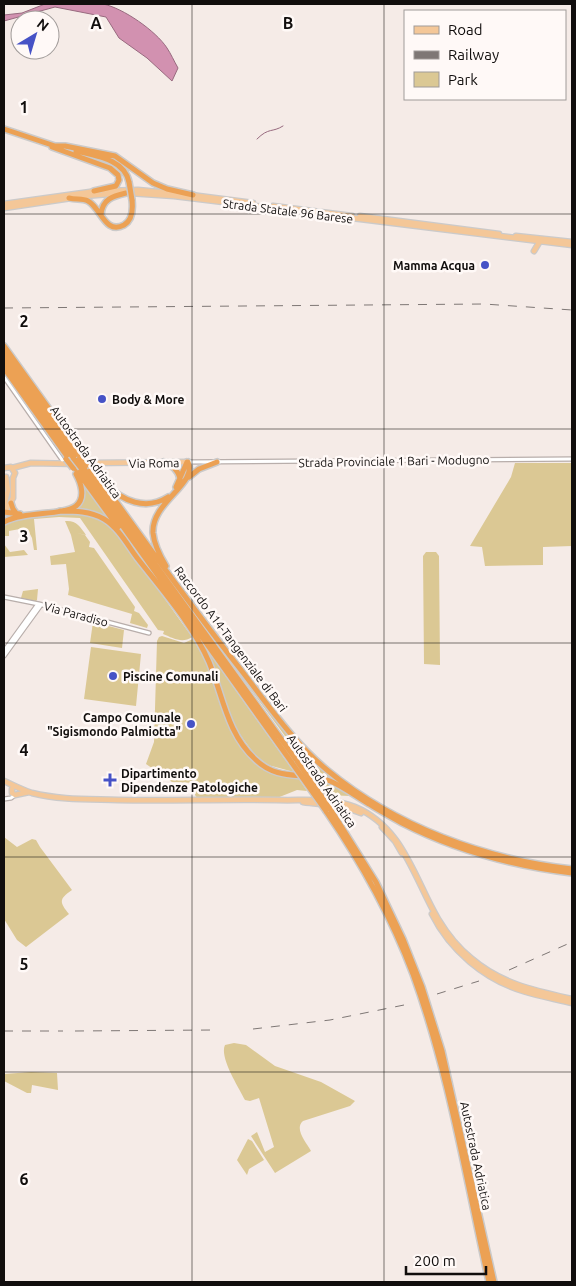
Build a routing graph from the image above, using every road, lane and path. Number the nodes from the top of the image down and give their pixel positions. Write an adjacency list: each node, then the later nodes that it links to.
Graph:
1 (4, 129): 2 (highway)
2 (45, 143): 3 (highway); 4 (highway)
3 (54, 146): 6 (highway); 9 (highway, bridge)
4 (94, 191): 6 (main road, Strada Statale 96 Barese); 8 (main road, Strada Statale 96 Barese)
5 (126, 193): 7 (main road, Strada Statale 96 Barese); 9 (highway); 10 (main road, Strada Statale 96 Barese)
6 (193, 195): 12 (main road, Strada Statale 96 Barese)
7 (69, 198): 8 (main road, Strada Statale 96 Barese); 9 (highway)
8 (4, 206)
9 (102, 216)
10 (531, 240): 11 (main road, Strada Statale 96 Barese); 11 (main road)
11 (540, 242): 12 (main road, Strada Statale 96 Barese)
12 (572, 244)
13 (4, 346): 19 (highway, Raccordo A14-Tangenziale di Bari)
14 (4, 354): 19 (highway, Autostrada Adriatica)
15 (4, 361): 19 (highway, Autostrada Adriatica)
16 (4, 368): 19 (highway, Raccordo A14-Tangenziale di Bari)
17 (4, 377): 19 (street)
18 (572, 459): 22 (street, Strada Provinciale 1 Bari - Modugno)
19 (75, 460): 20 (main road, Via Roma); 23 (main road, Via Roma); 24 (highway, Raccordo A14-Tangenziale di Bari, bridge); 24 (highway, Raccordo A14-Tangenziale di Bari, bridge)
20 (164, 462): 21 (main road, Via Roma); 29 (highway)
21 (188, 462): 22 (street, Via Roma); 28 (highway); 29 (highway)
22 (217, 462): 28 (highway)
23 (31, 463): 25 (main road, Via Roma); 27 (main road)
24 (83, 467): 29 (highway); 32 (highway); 37 (highway, Raccordo A14-Tangenziale di Bari); 39 (highway, Raccordo A14-Tangenziale di Bari); 49 (highway, Autostrada Adriatica, bridge)
25 (8, 468): 26 (main road); 27 (main road)
26 (5, 476): 27 (main road); 31 (main road)
27 (14, 477): 30 (main road)
28 (188, 477): 39 (highway)
29 (180, 480)
30 (11, 502): 31 (main road); 33 (highway)
31 (4, 510): 33 (highway); 35 (highway)
32 (60, 511): 34 (highway); 37 (highway)
33 (19, 514): 34 (highway)
34 (28, 514): 35 (highway)
35 (13, 518): 36 (highway)
36 (4, 522)
37 (157, 582): 47 (highway, Raccordo A14-Tangenziale di Bari)
38 (4, 597): 40 (street, Via Paradiso)
39 (188, 602): 47 (highway, Raccordo A14-Tangenziale di Bari)
40 (40, 604): 41 (street, Via Paradiso); 42 (street); 43 (street)
41 (149, 633)
42 (4, 651)
43 (4, 656)
44 (4, 782): 45 (main road)
45 (15, 791): 46 (street); 48 (main road)
46 (4, 799)
47 (572, 871)
48 (572, 1001)
49 (488, 1266): 50 (highway, Autostrada Adriatica); 51 (highway, Autostrada Adriatica)
50 (489, 1282)
51 (494, 1282)

